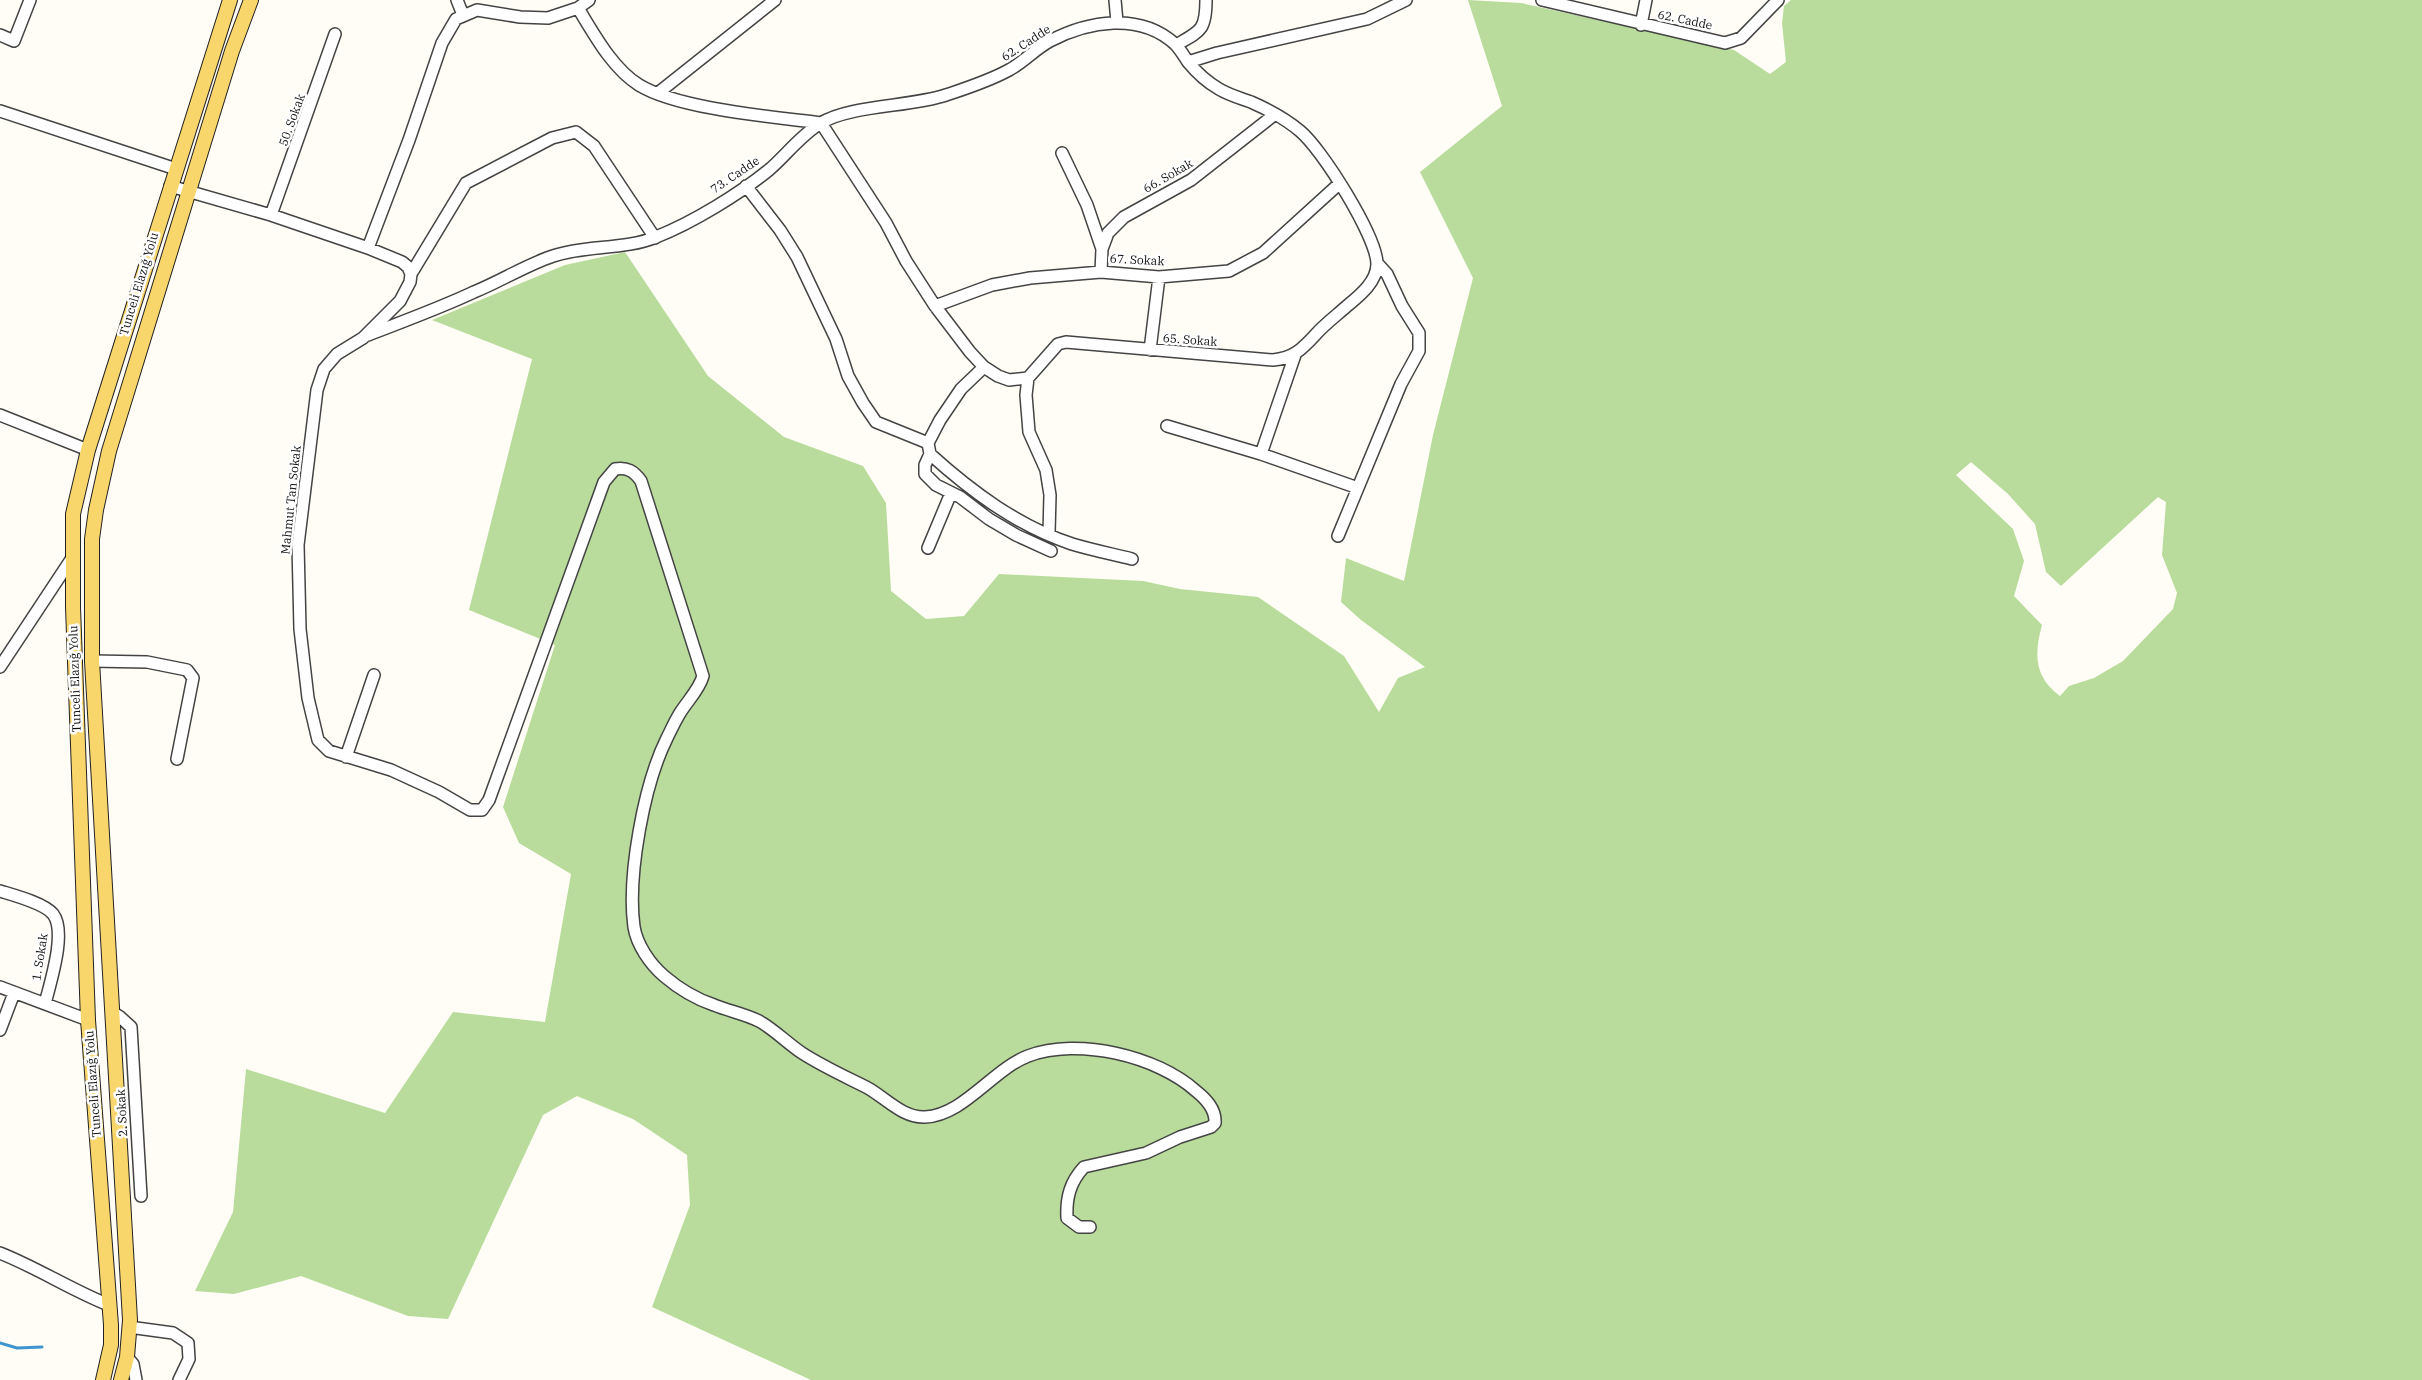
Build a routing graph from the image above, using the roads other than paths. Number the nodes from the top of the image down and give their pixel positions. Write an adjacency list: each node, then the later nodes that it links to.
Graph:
1 (30, 0): 19 (street)
2 (230, 0): 27 (main road, Tunceli Elazığ Yolu)
3 (251, 0): 31 (main road, Tunceli Elazığ Yolu)
4 (457, 0): 15 (street)
5 (589, 0): 14 (street)
6 (775, 0): 22 (street)
7 (1115, 0): 16 (street)
8 (1206, 0): 20 (street)
9 (1406, 0): 21 (street)
10 (1542, 0): 17 (street, 62. Cadde)
11 (1646, 0): 17 (street)
12 (1778, 0): 17 (street, 62. Cadde)
13 (478, 5): 14 (street); 15 (street)
14 (578, 8): 22 (street)
15 (462, 15): 34 (street)
16 (1117, 22): 20 (street, 62. Cadde); 25 (street, 62. Cadde)
17 (1641, 25)
18 (335, 34): 32 (street, 50. Sokak)
19 (0, 35)
20 (1176, 45): 21 (street, 62. Cadde)
21 (1188, 62): 24 (street)
22 (658, 93): 25 (street)
23 (0, 111): 27 (street)
24 (1274, 115): 28 (street); 35 (street, 66. Sokak)
25 (821, 123): 30 (street, 73. Cadde); 40 (street)
26 (1062, 153): 35 (street)
27 (176, 168): 29 (main road, Tunceli Elazığ Yolu)
28 (1340, 183): 36 (street); 39 (street, 67. Sokak)
29 (170, 186): 31 (street); 49 (main road, Tunceli Elazığ Yolu)
30 (746, 186): 33 (street, 73. Cadde); 48 (street)
31 (188, 191): 32 (street); 59 (main road, Tunceli Elazığ Yolu)
32 (271, 215): 34 (street)
33 (655, 238): 38 (street, Mahmut Tan Sokak); 41 (street, Mahmut Tan Sokak)
34 (368, 248): 38 (street)
35 (1102, 249): 37 (street, 66. Sokak)
36 (1377, 263): 43 (street); 51 (street)
37 (1101, 272): 39 (street, 67. Sokak); 40 (street, 67. Sokak)
38 (411, 274): 41 (street, Mahmut Tan Sokak)
39 (1159, 277): 42 (street)
40 (935, 306): 44 (street)
41 (363, 338): 62 (street, Mahmut Tan Sokak)
42 (1150, 350): 43 (street, 65. Sokak); 45 (street, 65. Sokak)
43 (1294, 355): 50 (street)
44 (984, 367): 45 (street); 48 (street)
45 (1028, 378): 53 (street)
46 (0, 415): 49 (street)
47 (1167, 426): 50 (street)
48 (929, 448): 52 (street); 53 (street)
49 (88, 450): 57 (main road, Tunceli Elazığ Yolu)
50 (1262, 454): 51 (street)
51 (1358, 488): 54 (street)
52 (951, 493): 55 (street); 56 (street)
53 (1049, 533): 58 (street)
54 (1338, 536)
55 (928, 548)
56 (1051, 551)
57 (72, 558): 60 (street); 69 (main road, Tunceli Elazığ Yolu)
58 (1132, 559)
59 (92, 661): 63 (street); 68 (main road, Tunceli Elazığ Yolu)
60 (0, 667)
61 (374, 675): 62 (street)
62 (346, 757): 72 (street, Mahmut Tan Sokak)
63 (178, 759)
64 (0, 890): 67 (street, 1. Sokak)
65 (0, 987): 66 (street)
66 (14, 993): 67 (street); 70 (street)
67 (45, 1004): 69 (street)
68 (112, 1012): 71 (street, 2. Sokak); 75 (main road, Tunceli Elazığ Yolu)
69 (88, 1020): 74 (main road, Tunceli Elazığ Yolu)
70 (0, 1030)
71 (140, 1196)
72 (1090, 1227)
73 (0, 1253): 74 (street)
74 (110, 1304): 77 (main road, Tunceli Elazığ Yolu)
75 (130, 1327): 76 (main road, Tunceli Elazığ Yolu); 80 (street)
76 (127, 1357): 78 (main road, Tunceli Elazığ Yolu); 79 (street)
77 (103, 1380)
78 (121, 1380)
79 (136, 1380)
80 (179, 1380)

